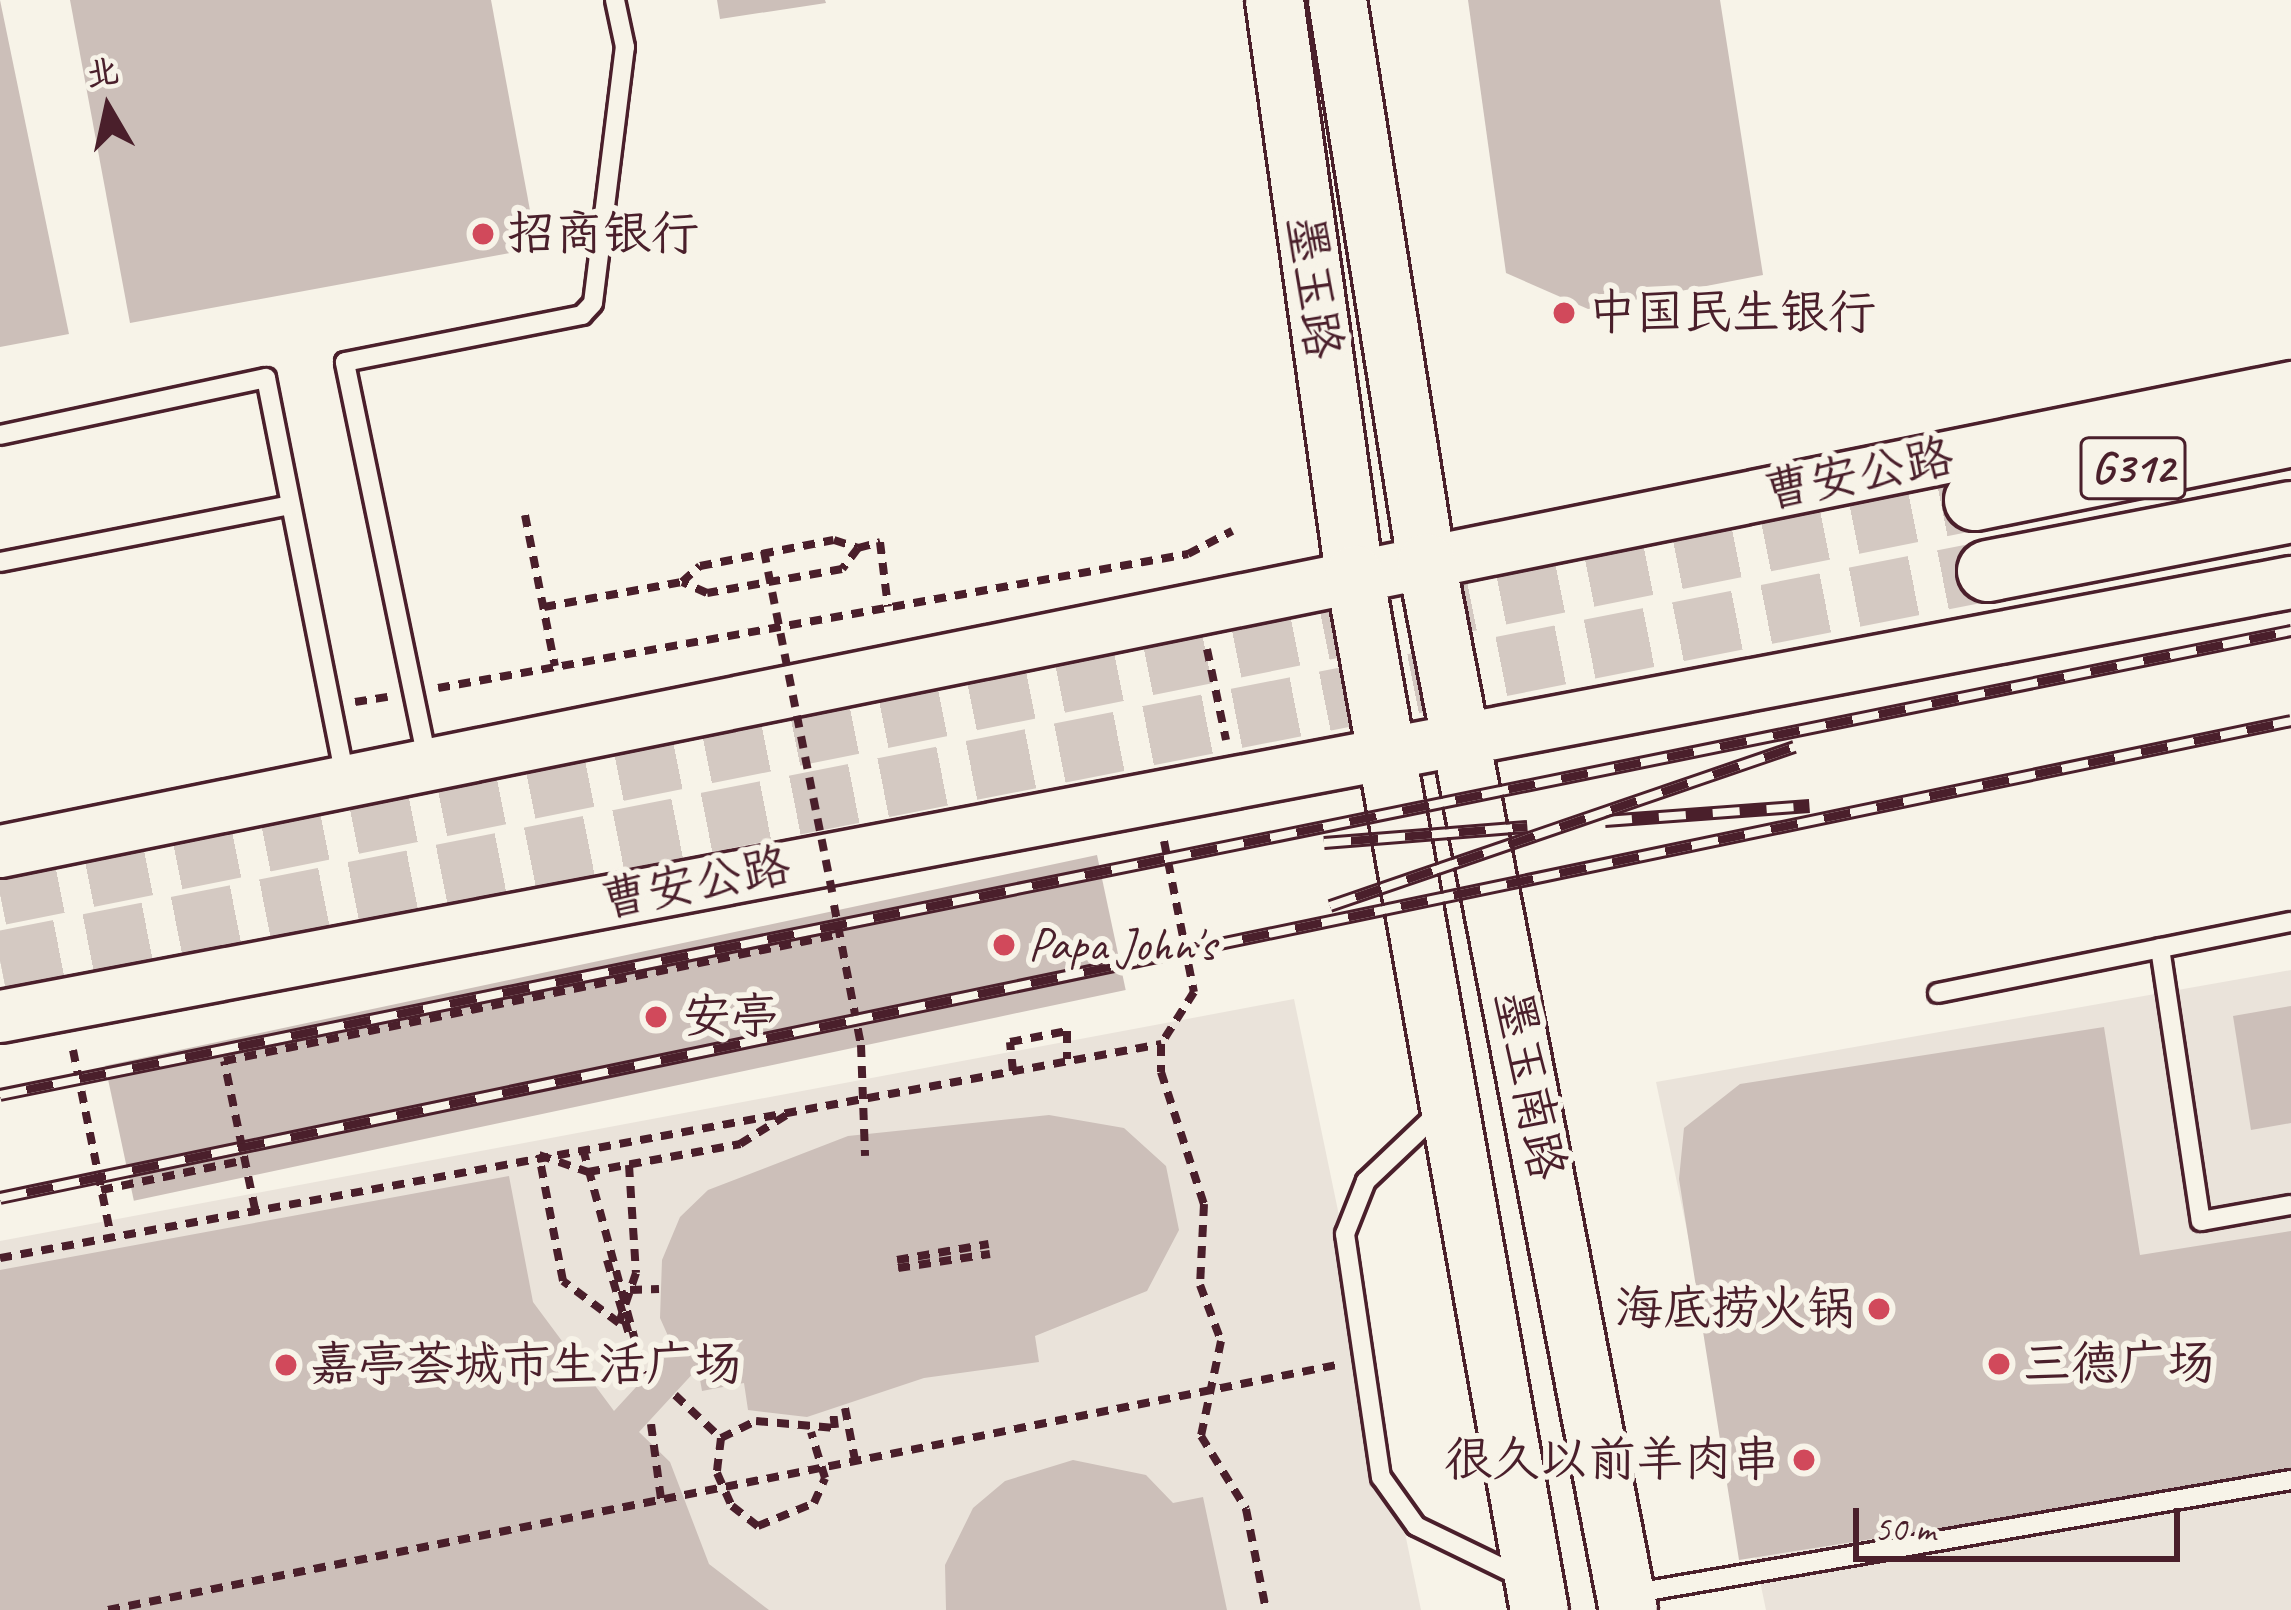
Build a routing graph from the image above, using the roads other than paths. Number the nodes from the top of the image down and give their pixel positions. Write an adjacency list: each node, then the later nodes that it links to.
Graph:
1 (615, 0): 17 (lane)
2 (1274, 0): 13 (main road, 墨玉路)
3 (1337, 0): 11 (main road, 墨玉路)
4 (2291, 387): 11 (main road, 曹安公路)
5 (0, 435): 8 (lane)
6 (2291, 436): 7 (highway, 曹安公路 / G312)
7 (1975, 500)
8 (290, 505): 10 (lane); 18 (lane)
9 (2291, 512): 12 (highway, G312)
10 (0, 562)
11 (1426, 562): 13 (main road, 曹安公路); 15 (main road, 墨玉南路)
12 (1988, 571)
13 (1354, 574): 16 (main road, 墨玉南路); 17 (main road, 曹安公路)
14 (2291, 582): 15 (main road)
15 (1465, 739): 16 (main road, 曹安公路); 28 (main road, 墨玉南路)
16 (1389, 751): 23 (main road, 曹安公路); 24 (main road, 墨玉南路)
17 (428, 764): 18 (main road)
18 (346, 780): 19 (main road)
19 (0, 851)
20 (2291, 922): 21 (lane)
21 (2160, 948): 22 (lane); 25 (lane)
22 (1938, 993)
23 (0, 1016)
24 (1454, 1097): 27 (main road, 墨玉南路); 27 (lane)
25 (2291, 1204)
26 (2291, 1480): 28 (lane)
27 (1537, 1597)
28 (1627, 1602)

